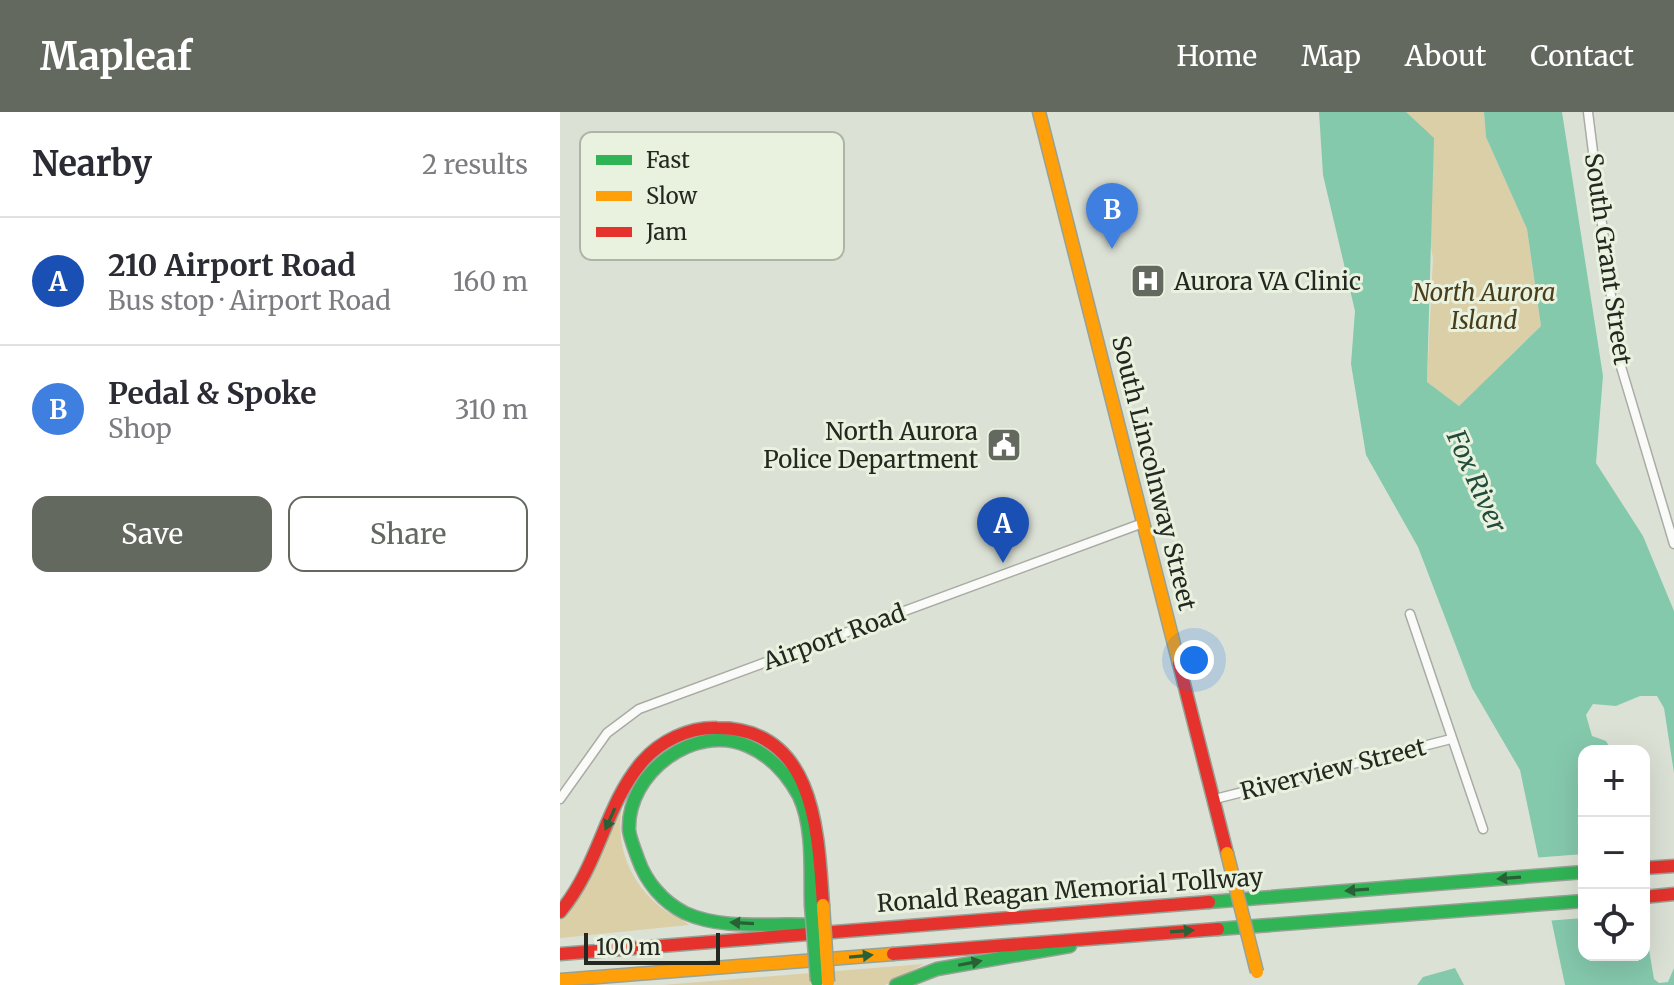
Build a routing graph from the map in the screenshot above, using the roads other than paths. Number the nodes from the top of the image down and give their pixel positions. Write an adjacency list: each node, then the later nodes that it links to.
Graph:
1 (1039, 112): 3 (main road, South Lincolnway Street)
2 (1588, 112): 4 (street, South Grant Street)
3 (1143, 523): 7 (street, Airport Road); 8 (main road, South Lincolnway Street)
4 (1674, 544)
5 (1410, 614): 6 (street)
6 (1451, 739): 8 (street, Riverview Street); 9 (street)
7 (560, 799)
8 (1215, 799): 21 (main road, South Lincolnway Street, bridge)
9 (1483, 829)
10 (1674, 866): 11 (main road)
11 (1650, 868)
12 (1578, 872): 18 (main road, Ronald Reagan Memorial Tollway, one-way to 18)
13 (1674, 894): 14 (main road)
14 (1650, 896)
15 (1578, 901): 19 (main road, Ronald Reagan Memorial Tollway, one-way to 15)
16 (817, 905): 17 (main road, one-way to 17); 18 (main road, one-way to 16); 23 (main road, bridge)
17 (560, 912)
18 (848, 930): 20 (main road, Ronald Reagan Memorial Tollway)
19 (1104, 937): 22 (main road, Ronald Reagan Memorial Tollway, one-way to 19); 24 (main road, one-way to 19)
20 (560, 954)
21 (1258, 979)
22 (560, 980)
23 (823, 983)
24 (896, 985)

